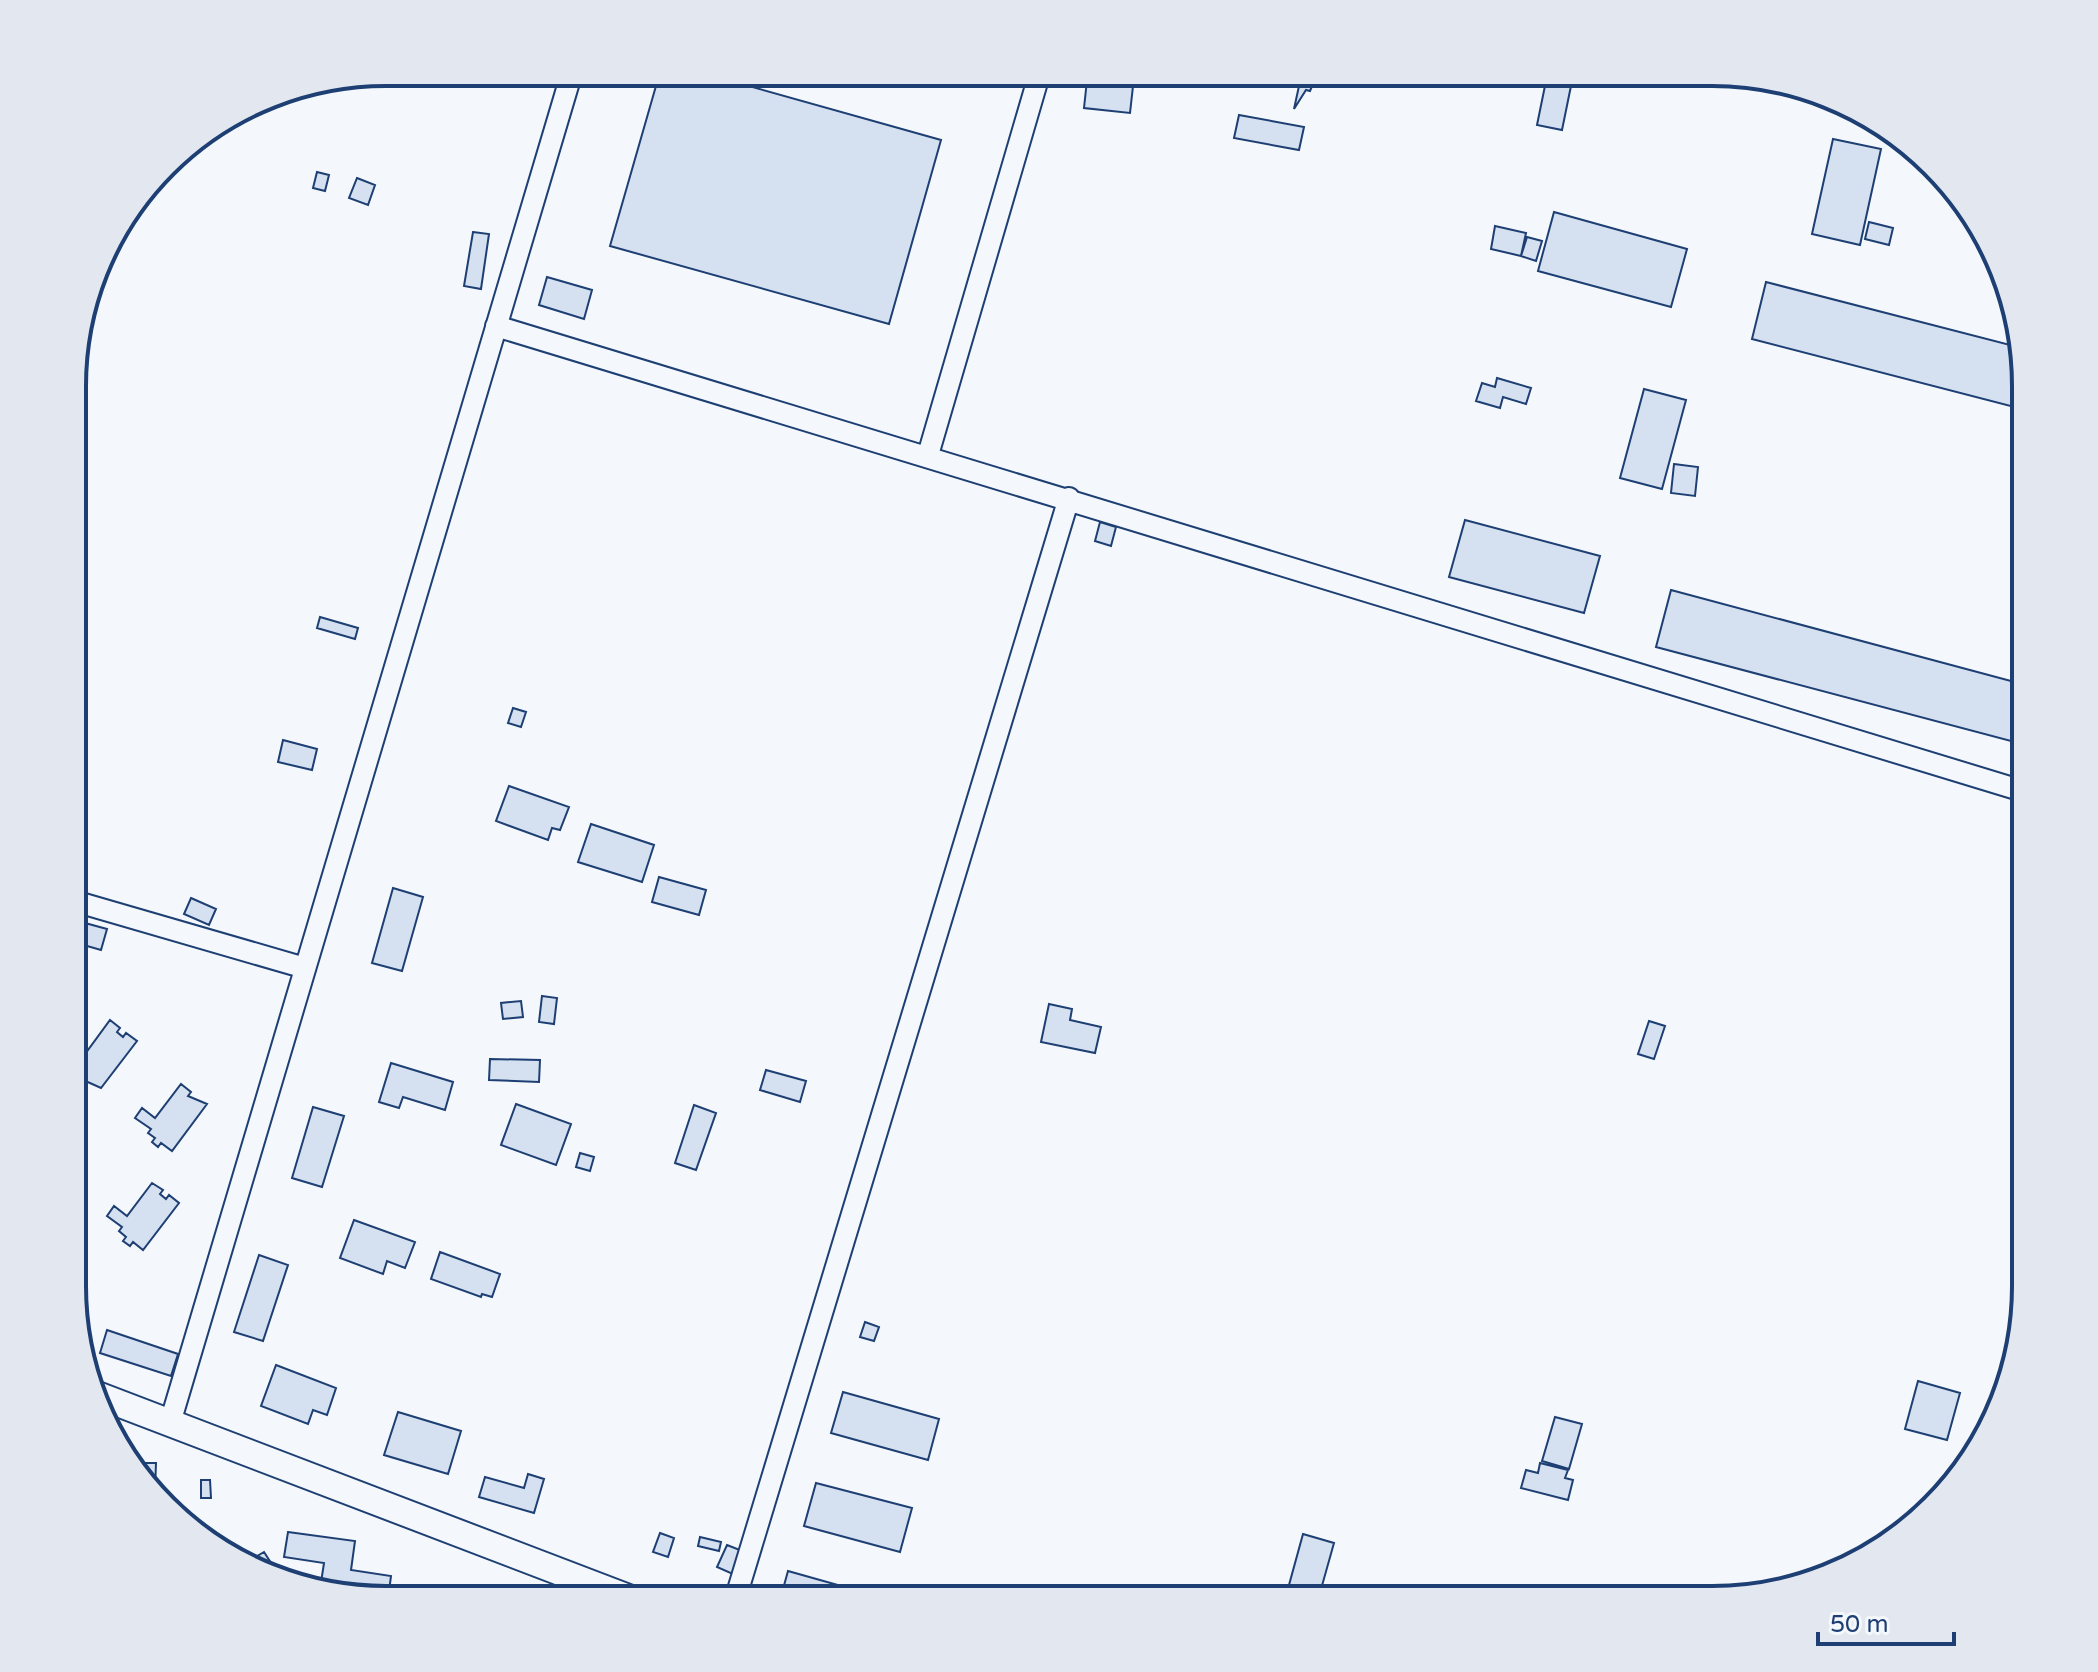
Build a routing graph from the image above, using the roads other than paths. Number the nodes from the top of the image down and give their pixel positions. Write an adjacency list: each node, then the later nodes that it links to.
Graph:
1 (568, 86): 3 (lane)
2 (1036, 86): 4 (lane)
3 (496, 326): 4 (lane); 8 (lane)
4 (928, 455): 5 (lane)
5 (1069, 498): 6 (lane); 12 (lane)
6 (2012, 788)
7 (86, 904): 8 (lane)
8 (305, 968): 10 (lane)
9 (108, 1399): 10 (main road)
10 (170, 1423): 11 (main road)
11 (597, 1586)
12 (739, 1586)

